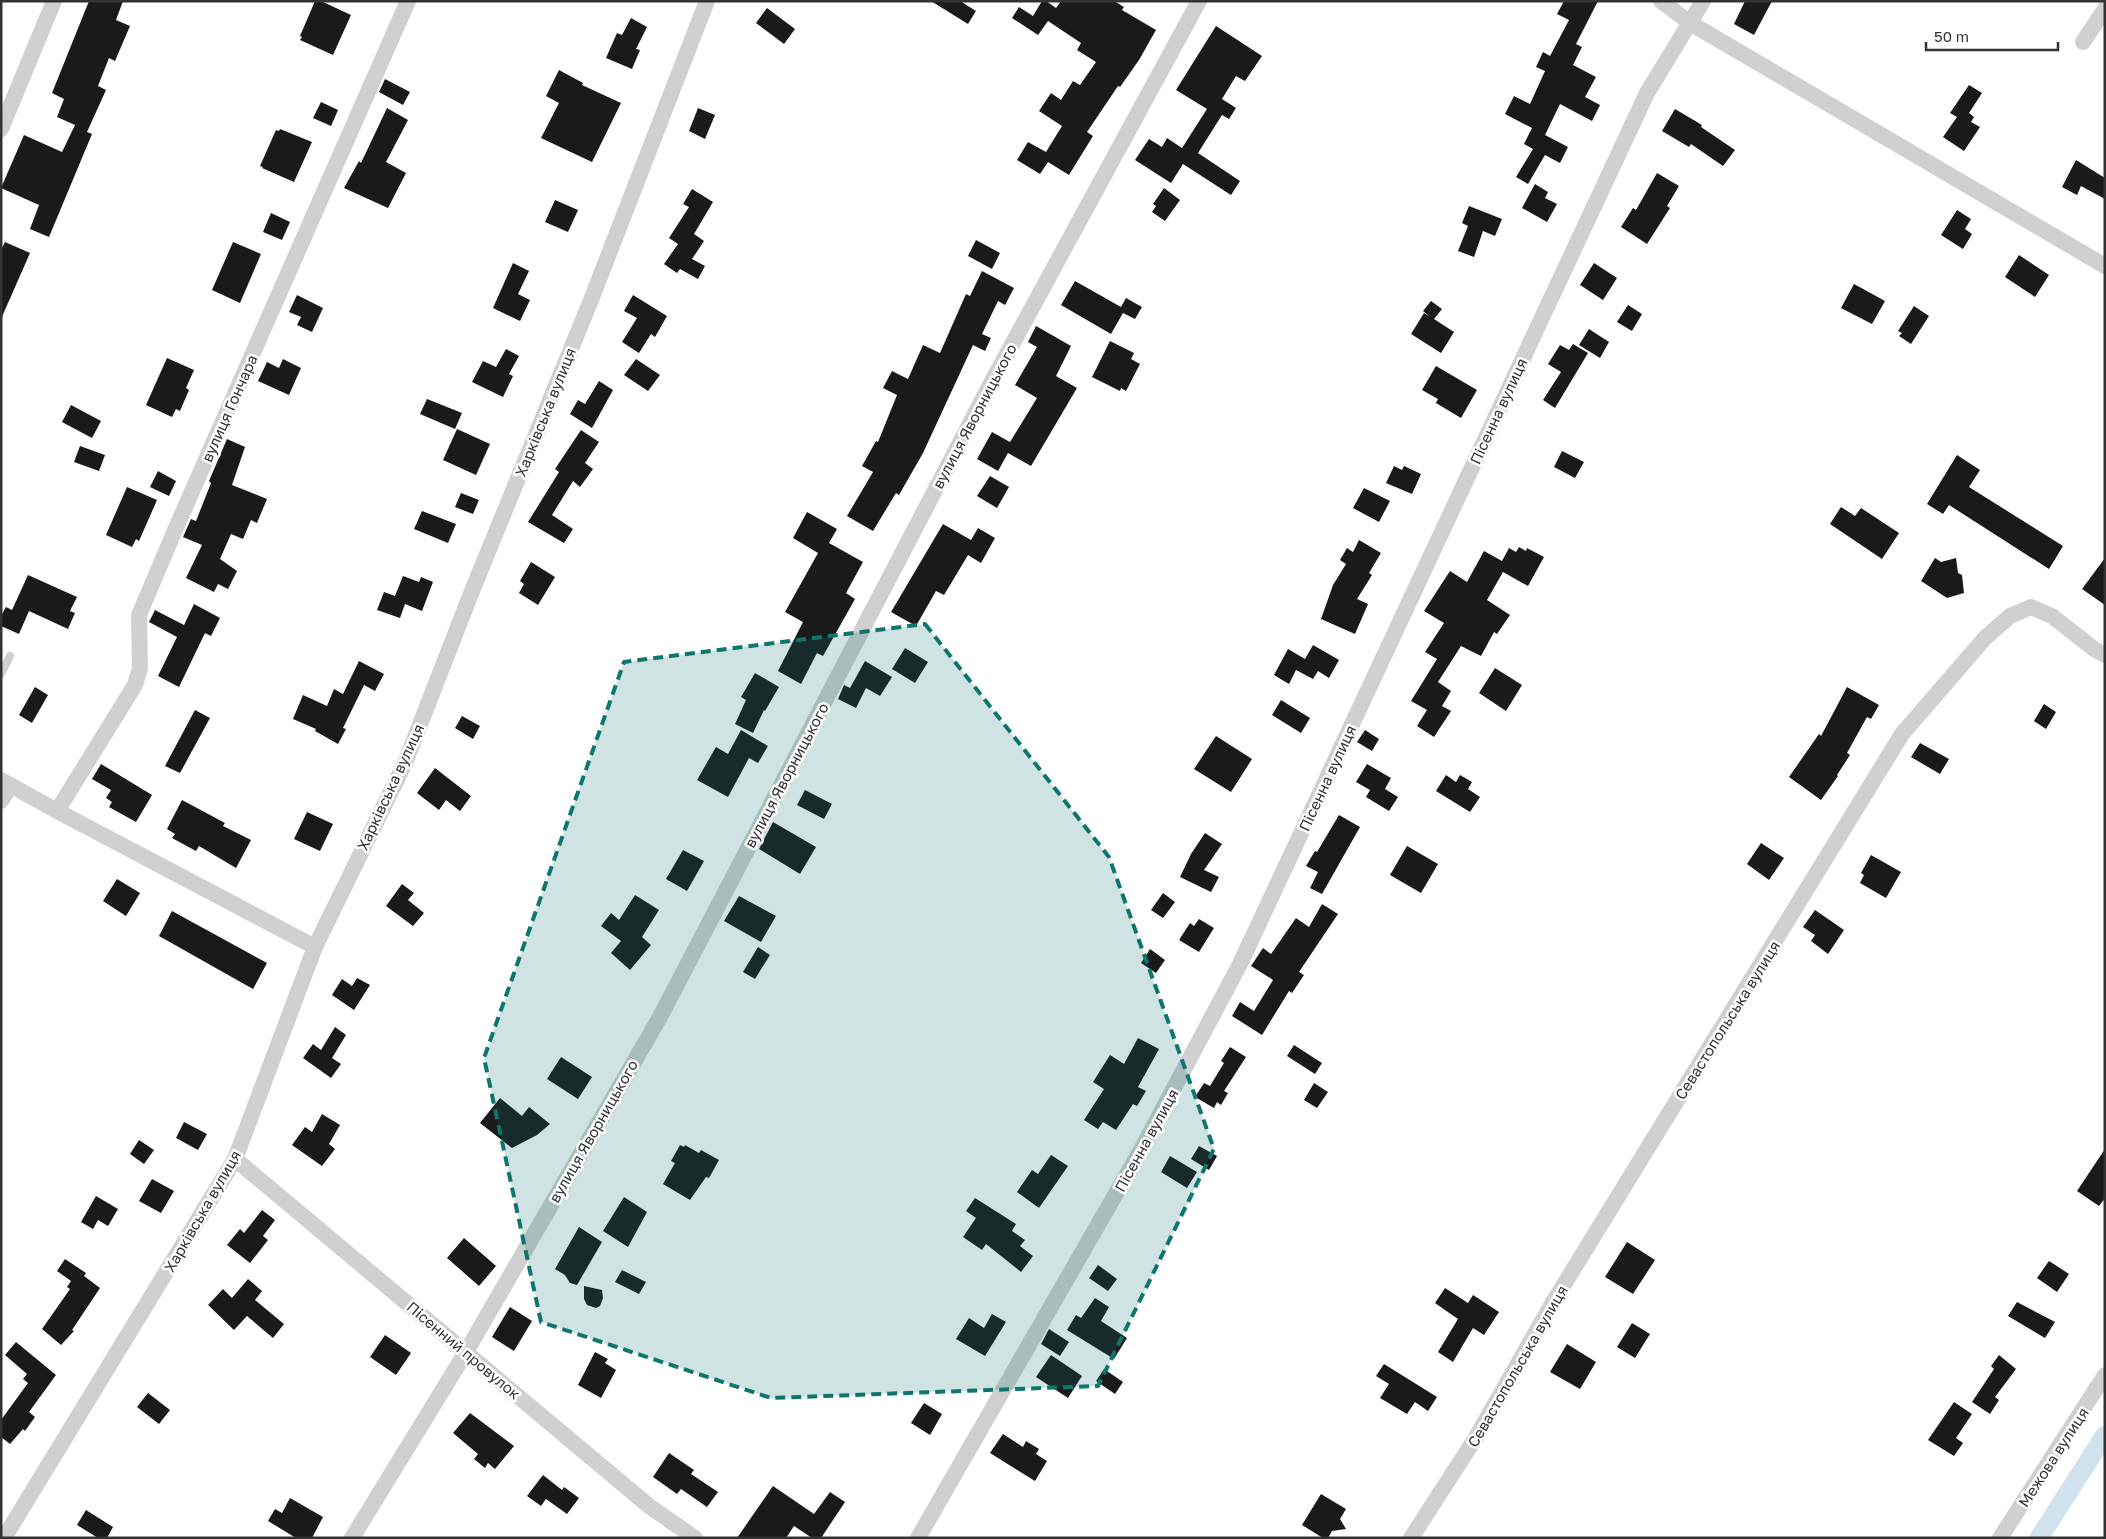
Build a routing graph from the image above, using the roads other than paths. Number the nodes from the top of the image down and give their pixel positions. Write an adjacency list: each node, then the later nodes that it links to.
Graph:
1 (54, 1): 10 (street)
2 (408, 1): 17 (street, вулиця Гончара)
3 (708, 1): 18 (street, Харківська вулиця)
4 (1199, 1): 20 (street, вулиця Яворницького)
5 (1661, 1): 8 (street)
6 (1702, 1): 8 (street, Пісенна вулиця)
7 (2105, 9): 9 (street)
8 (1690, 23): 11 (street); 25 (street, Пісенна вулиця)
9 (2083, 42)
10 (1, 129)
11 (2105, 266)
12 (2105, 655): 26 (street, Севастопольська вулиця)
13 (10, 656): 14 (lane)
14 (1, 674)
15 (6, 782): 16 (street); 17 (street)
16 (1, 801)
17 (57, 811): 18 (street)
18 (315, 946): 19 (street, Харківська вулиця)
19 (235, 1159): 20 (street, Пісенний провулок); 22 (street, Харківська вулиця)
20 (466, 1352): 23 (street, вулиця Яворницького); 24 (street, Пісенний провулок)
21 (2105, 1376): 27 (street, Межова вулиця)
22 (4, 1538)
23 (352, 1538)
24 (695, 1538)
25 (918, 1538)
26 (1410, 1538)
27 (2000, 1538)

